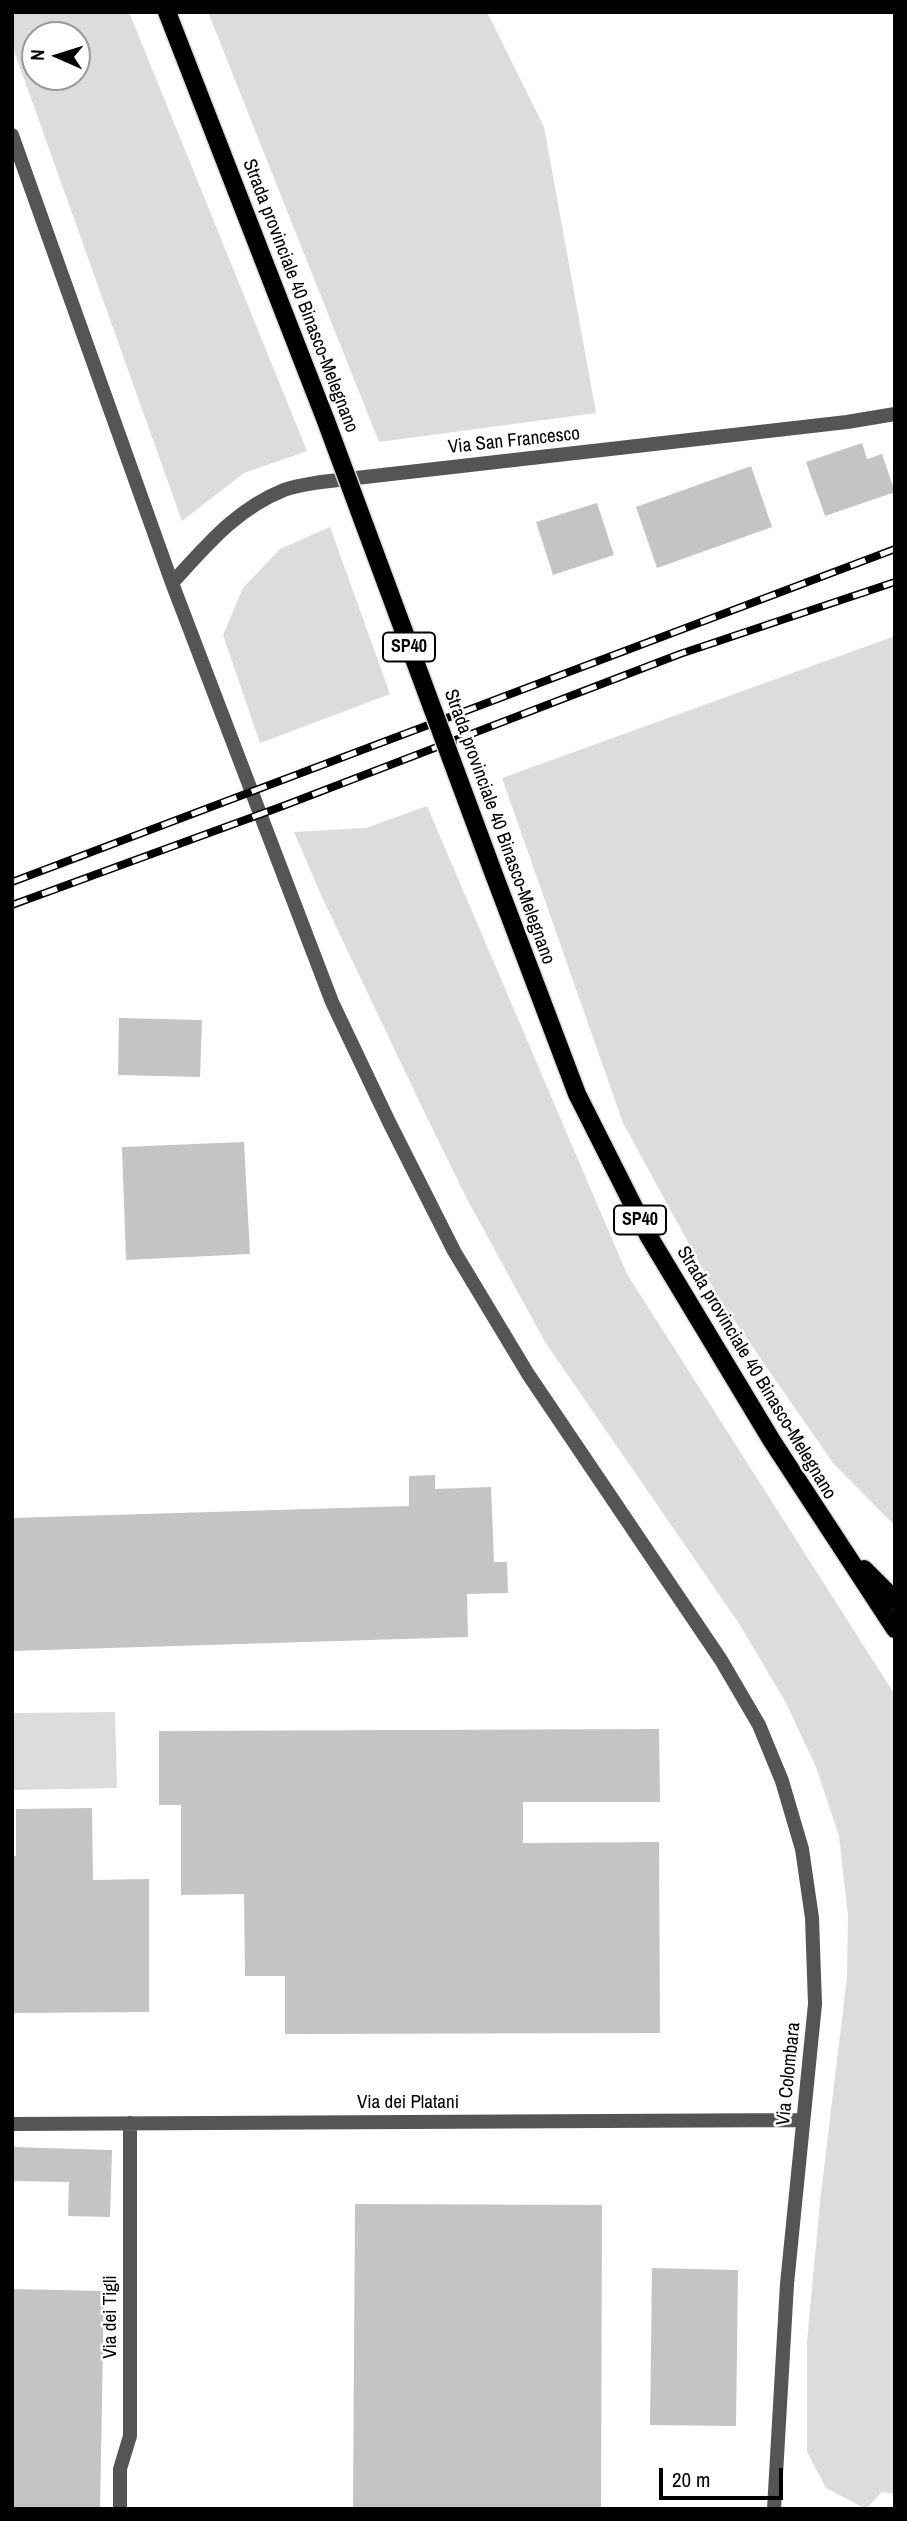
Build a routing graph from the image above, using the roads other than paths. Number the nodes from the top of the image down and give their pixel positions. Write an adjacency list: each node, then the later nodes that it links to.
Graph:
1 (167, 12): 5 (main road, Strada provinciale 40 Binasco-Melegnano / SP40, bridge)
2 (12, 135): 4 (street, Via Colombara)
3 (895, 414): 4 (street, Via San Francesco)
4 (172, 583): 8 (street, Via Colombara)
5 (836, 1542): 6 (main road, Strada provinciale 40 Binasco-Melegnano / SP40); 7 (main road, Strada provinciale 40 Binasco-Melegnano / SP40)
6 (895, 1600)
7 (895, 1629)
8 (803, 2120): 9 (street, Via dei Platani); 12 (street, Via Colombara)
9 (130, 2123): 10 (street, Via dei Platani); 11 (street, Via dei Tigli)
10 (12, 2124)
11 (120, 2509)
12 (774, 2509)

